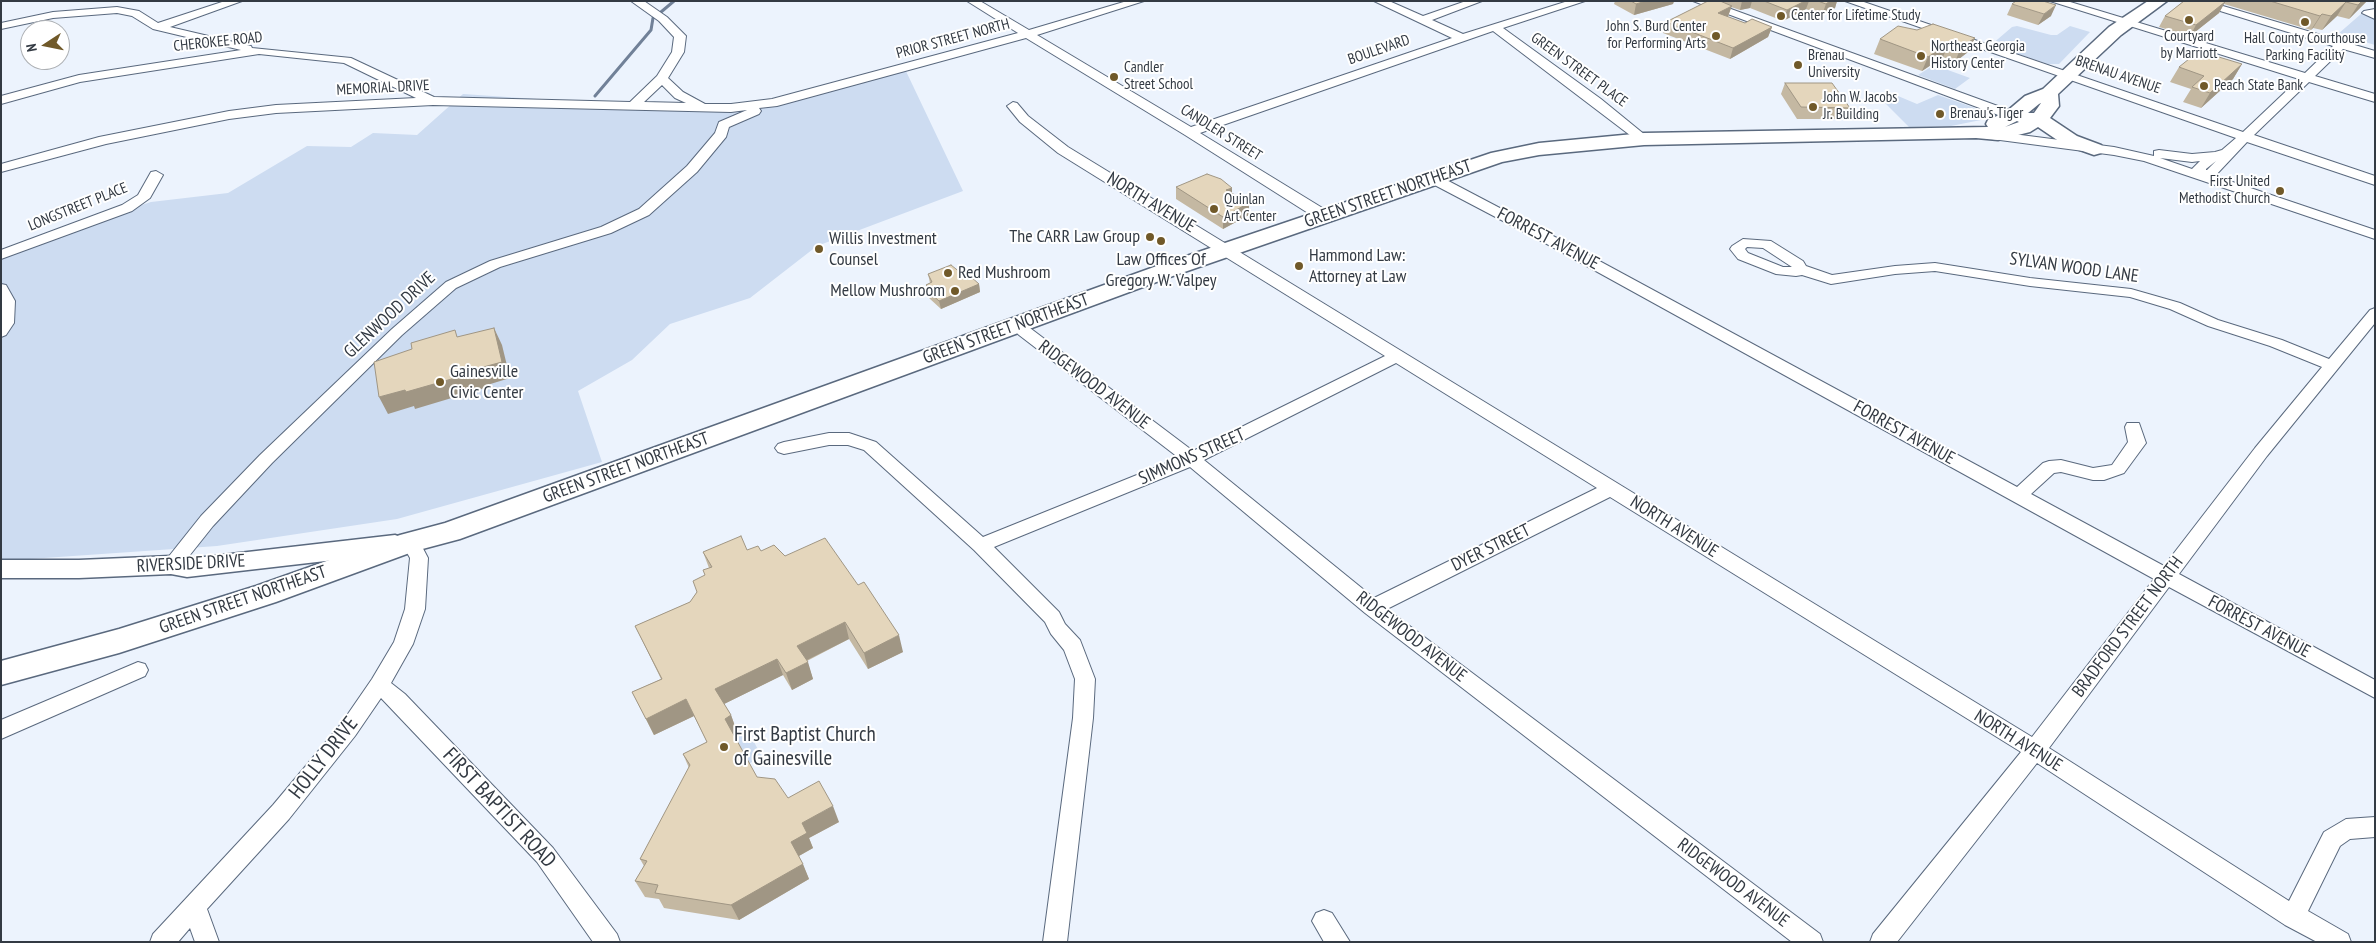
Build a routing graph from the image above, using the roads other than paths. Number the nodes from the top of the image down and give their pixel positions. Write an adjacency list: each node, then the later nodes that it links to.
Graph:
1 (237, 1): 16 (street)
2 (636, 1): 24 (street)
3 (972, 1): 18 (street, CANDLER STREET)
4 (1139, 1): 18 (street, PRIOR STREET NORTH)
5 (1379, 1): 13 (street)
6 (1477, 1): 13 (street)
7 (1580, 1): 17 (street, BOULEVARD)
8 (1698, 1): 34 (street)
9 (1850, 1): 23 (street, BRENAU AVENUE)
10 (2055, 1): 14 (street)
11 (2159, 1): 14 (highway)
12 (2193, 1): 20 (street)
13 (1422, 20): 19 (street)
14 (2126, 23): 23 (highway); 25 (street)
15 (1, 26): 16 (street)
16 (157, 26): 21 (street)
17 (1494, 28): 19 (street, BOULEVARD); 40 (street, GREEN STREET PLACE)
18 (1029, 34): 30 (street, PRIOR STREET NORTH); 37 (street, CANDLER STREET)
19 (1463, 38): 37 (street, BOULEVARD)
20 (2341, 45): 22 (street); 25 (street)
21 (259, 51): 28 (street, CHEROKEE ROAD); 29 (street, CHEROKEE ROAD)
22 (2375, 55)
23 (2070, 76): 26 (highway); 39 (street, BRENAU AVENUE)
24 (662, 78): 31 (street); 33 (street)
25 (2307, 78): 27 (street); 39 (street)
26 (2049, 94): 34 (highway); 35 (highway)
27 (2375, 98)
28 (1, 100)
29 (433, 101): 31 (street, MEMORIAL DRIVE); 44 (street, MEMORIAL DRIVE)
30 (773, 103): 33 (street, MEMORIAL DRIVE); 36 (street)
31 (633, 106): 33 (street, MEMORIAL DRIVE)
32 (1013, 106): 51 (street, NORTH AVENUE)
33 (703, 107): 36 (street)
34 (2013, 116): 35 (highway); 38 (highway)
35 (2040, 119): 38 (highway, GREEN STREET NORTHEAST); 41 (highway)
36 (723, 125): 67 (street, GLENWOOD DRIVE)
37 (1190, 132): 49 (street, CANDLER STREET)
38 (1976, 132): 40 (highway, GREEN STREET NORTHEAST); 41 (street)
39 (2246, 136): 43 (street); 48 (street, BRENAU AVENUE)
40 (1644, 140): 47 (highway, GREEN STREET NORTHEAST)
41 (2094, 149): 42 (street)
42 (2130, 154): 43 (street); 46 (street)
43 (2221, 154): 46 (street)
44 (1, 168)
45 (156, 175): 52 (street, LONGSTREET PLACE)
46 (2199, 176): 50 (street)
47 (1432, 178): 49 (highway, GREEN STREET NORTHEAST); 64 (street, FORREST AVENUE)
48 (2375, 181)
49 (1324, 215): 51 (highway, GREEN STREET NORTHEAST)
50 (2375, 235)
51 (1226, 249): 56 (highway, GREEN STREET NORTHEAST); 58 (street, NORTH AVENUE)
52 (1, 255)
53 (1800, 269): 59 (street, SYLVAN WOOD LANE)
54 (1, 288): 57 (street)
55 (2375, 313): 59 (street, BRADFORD STREET NORTH)
56 (1017, 325): 62 (street, RIDGEWOOD AVENUE); 65 (highway, GREEN STREET NORTHEAST)
57 (1, 332)
58 (1398, 356): 62 (street, SIMMONS STREET); 63 (street, NORTH AVENUE)
59 (2333, 366): 69 (street, BRADFORD STREET NORTH)
60 (2133, 427): 64 (street)
61 (784, 448): 66 (street)
62 (1192, 459): 66 (street, SIMMONS STREET); 70 (street, RIDGEWOOD AVENUE)
63 (1609, 487): 70 (street, DYER STREET); 76 (street, NORTH AVENUE)
64 (2018, 496): 69 (street, FORREST AVENUE)
65 (410, 542): 67 (main road, RIVERSIDE DRIVE); 72 (highway, GREEN STREET NORTHEAST); 73 (street, HOLLY DRIVE)
66 (981, 545): 84 (street)
67 (172, 565): 68 (main road, RIVERSIDE DRIVE)
68 (1, 569)
69 (2166, 577): 74 (street, FORREST AVENUE); 76 (street, BRADFORD STREET NORTH)
70 (1372, 608): 86 (street, RIDGEWOOD AVENUE)
71 (138, 670): 75 (street)
72 (1, 673)
73 (379, 685): 78 (street, HOLLY DRIVE); 83 (street, FIRST BAPTIST ROAD)
74 (2375, 690)
75 (1, 730)
76 (2035, 750): 79 (street, NORTH AVENUE); 87 (street, BRADFORD STREET NORTH)
77 (2375, 827): 79 (street)
78 (195, 908): 81 (street, HOLLY DRIVE); 82 (street)
79 (2293, 918): 88 (street, NORTH AVENUE)
80 (1324, 922): 85 (street)
81 (162, 942)
82 (207, 942)
83 (608, 942)
84 (1054, 942)
85 (1338, 942)
86 (1811, 942)
87 (1882, 942)
88 (2339, 942)

